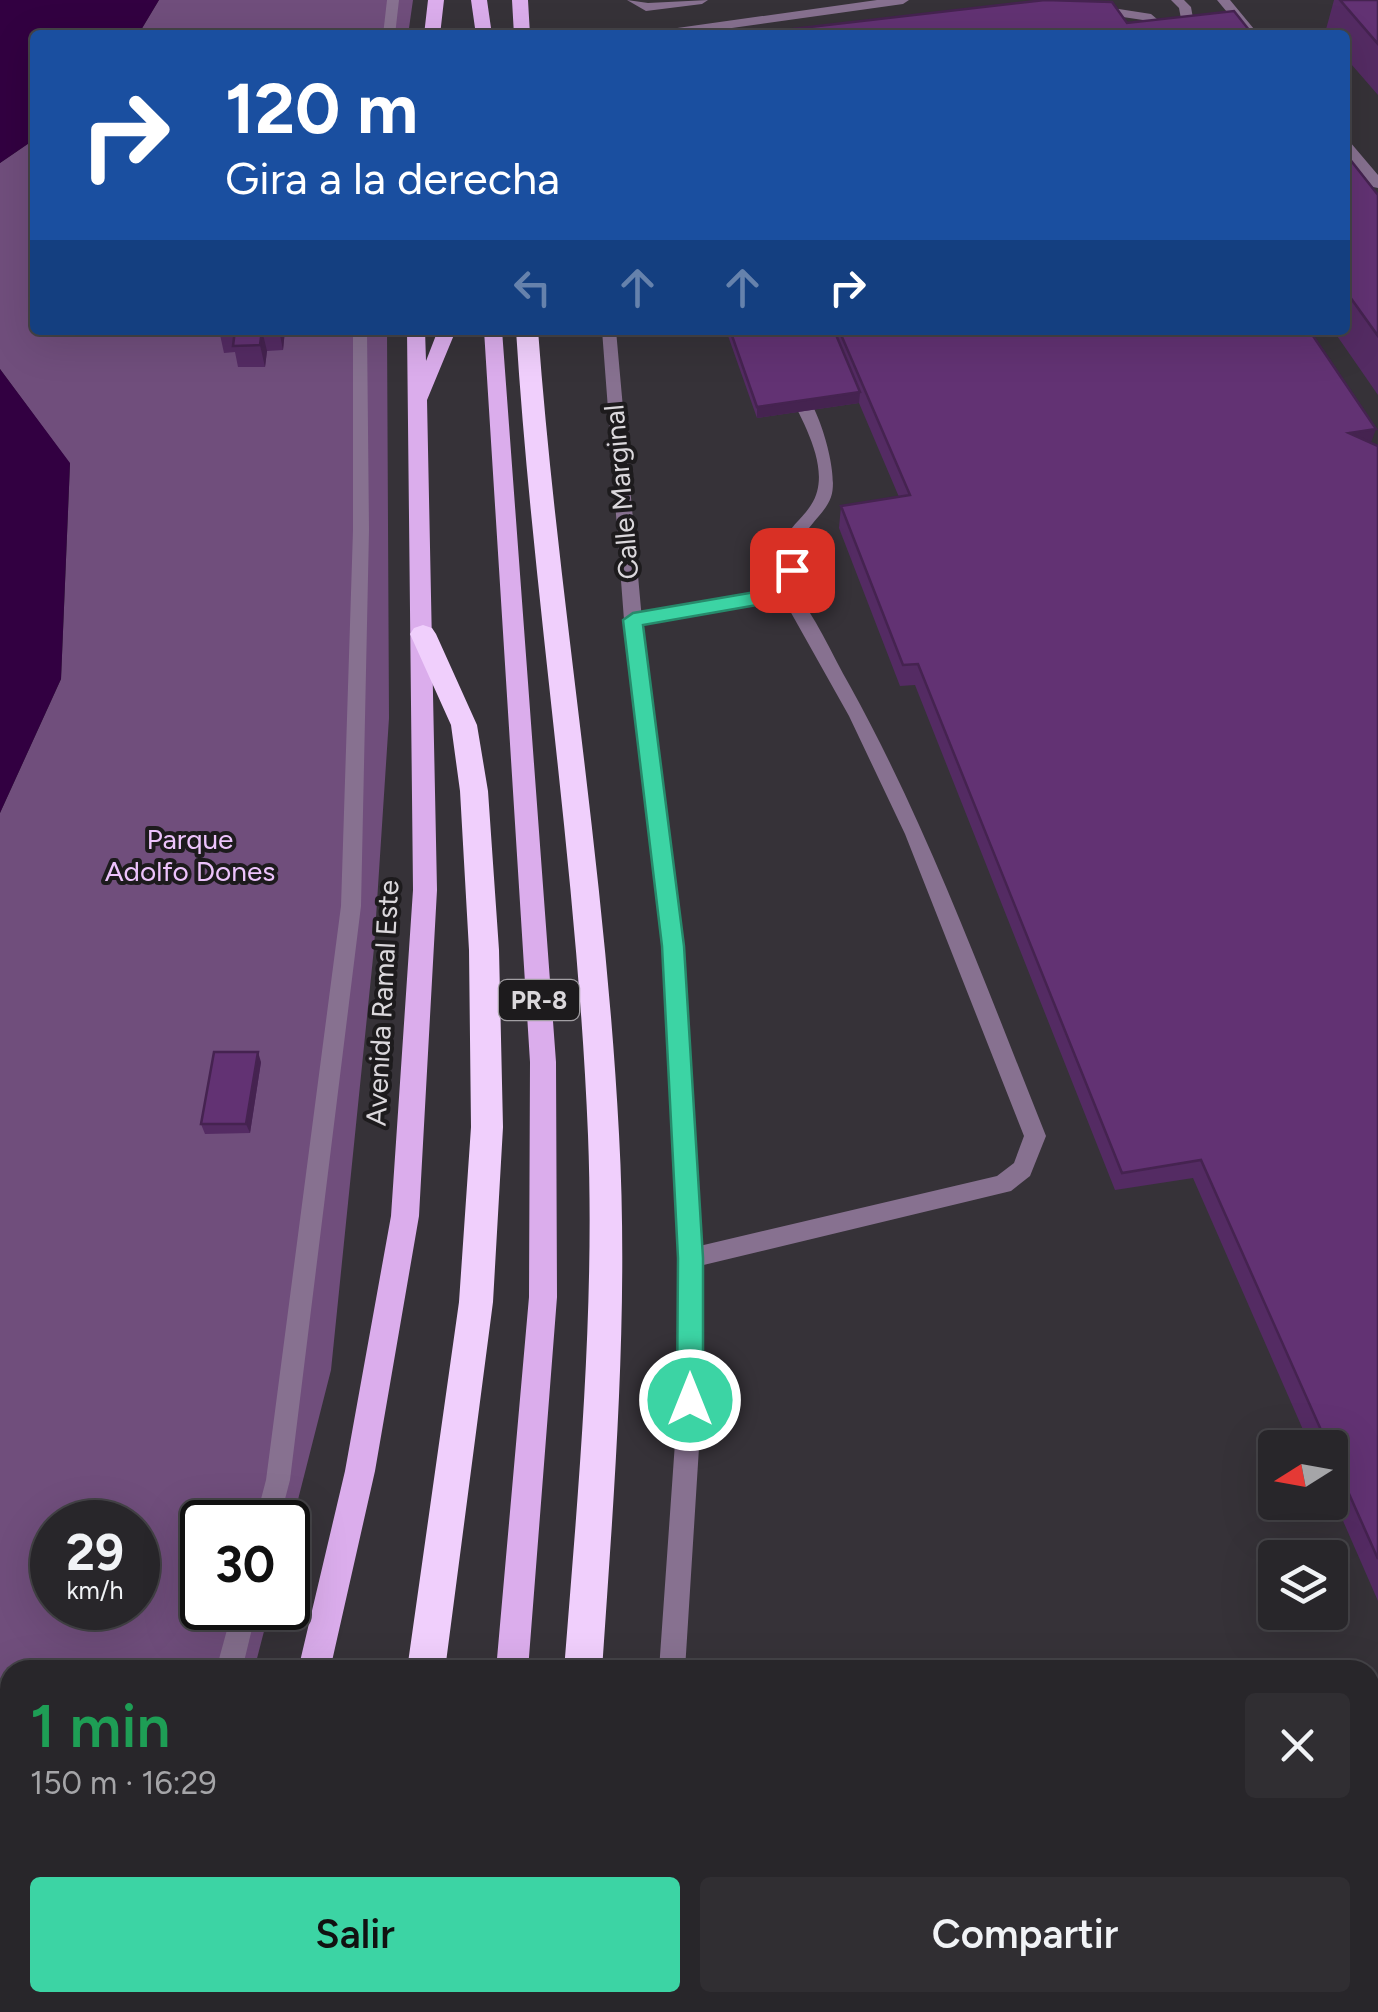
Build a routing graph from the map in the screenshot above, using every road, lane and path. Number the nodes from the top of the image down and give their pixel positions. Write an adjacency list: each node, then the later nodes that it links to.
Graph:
1 (393, 0): 11 (street)
2 (436, 0): 12 (main road)
3 (479, 0): 13 (main road)
4 (520, 0): 14 (main road)
5 (633, 0): 6 (street)
6 (702, 0)
7 (903, 0): 15 (street)
8 (1178, 0): 17 (street)
9 (1223, 0): 18 (street)
10 (1082, 10): 16 (street)
11 (390, 30)
12 (433, 30)
13 (483, 30)
14 (522, 30)
15 (691, 30)
16 (1163, 30)
17 (1189, 30)
18 (1249, 30)
19 (1350, 151): 20 (street)
20 (1378, 184)
21 (360, 335): 33 (street)
22 (416, 335): 28 (main road, Avenida Ramal Este)
23 (445, 335): 28 (main road)
24 (492, 335): 38 (main road, PR-8)
25 (527, 335): 39 (highway)
26 (609, 335): 30 (street, Calle Marginal)
27 (786, 365): 29 (street)
28 (416, 411): 31 (main road, Avenida Ramal Este)
29 (783, 588): 30 (street); 32 (street)
30 (633, 620): 32 (street, Calle Marginal)
31 (423, 634): 36 (main road, Avenida Ramal Este); 37 (highway)
32 (691, 1258): 40 (street, Calle Marginal)
33 (273, 1500)
34 (240, 1630): 35 (street)
35 (232, 1660)
36 (316, 1660)
37 (427, 1660)
38 (513, 1660)
39 (584, 1660)
40 (673, 1660)

